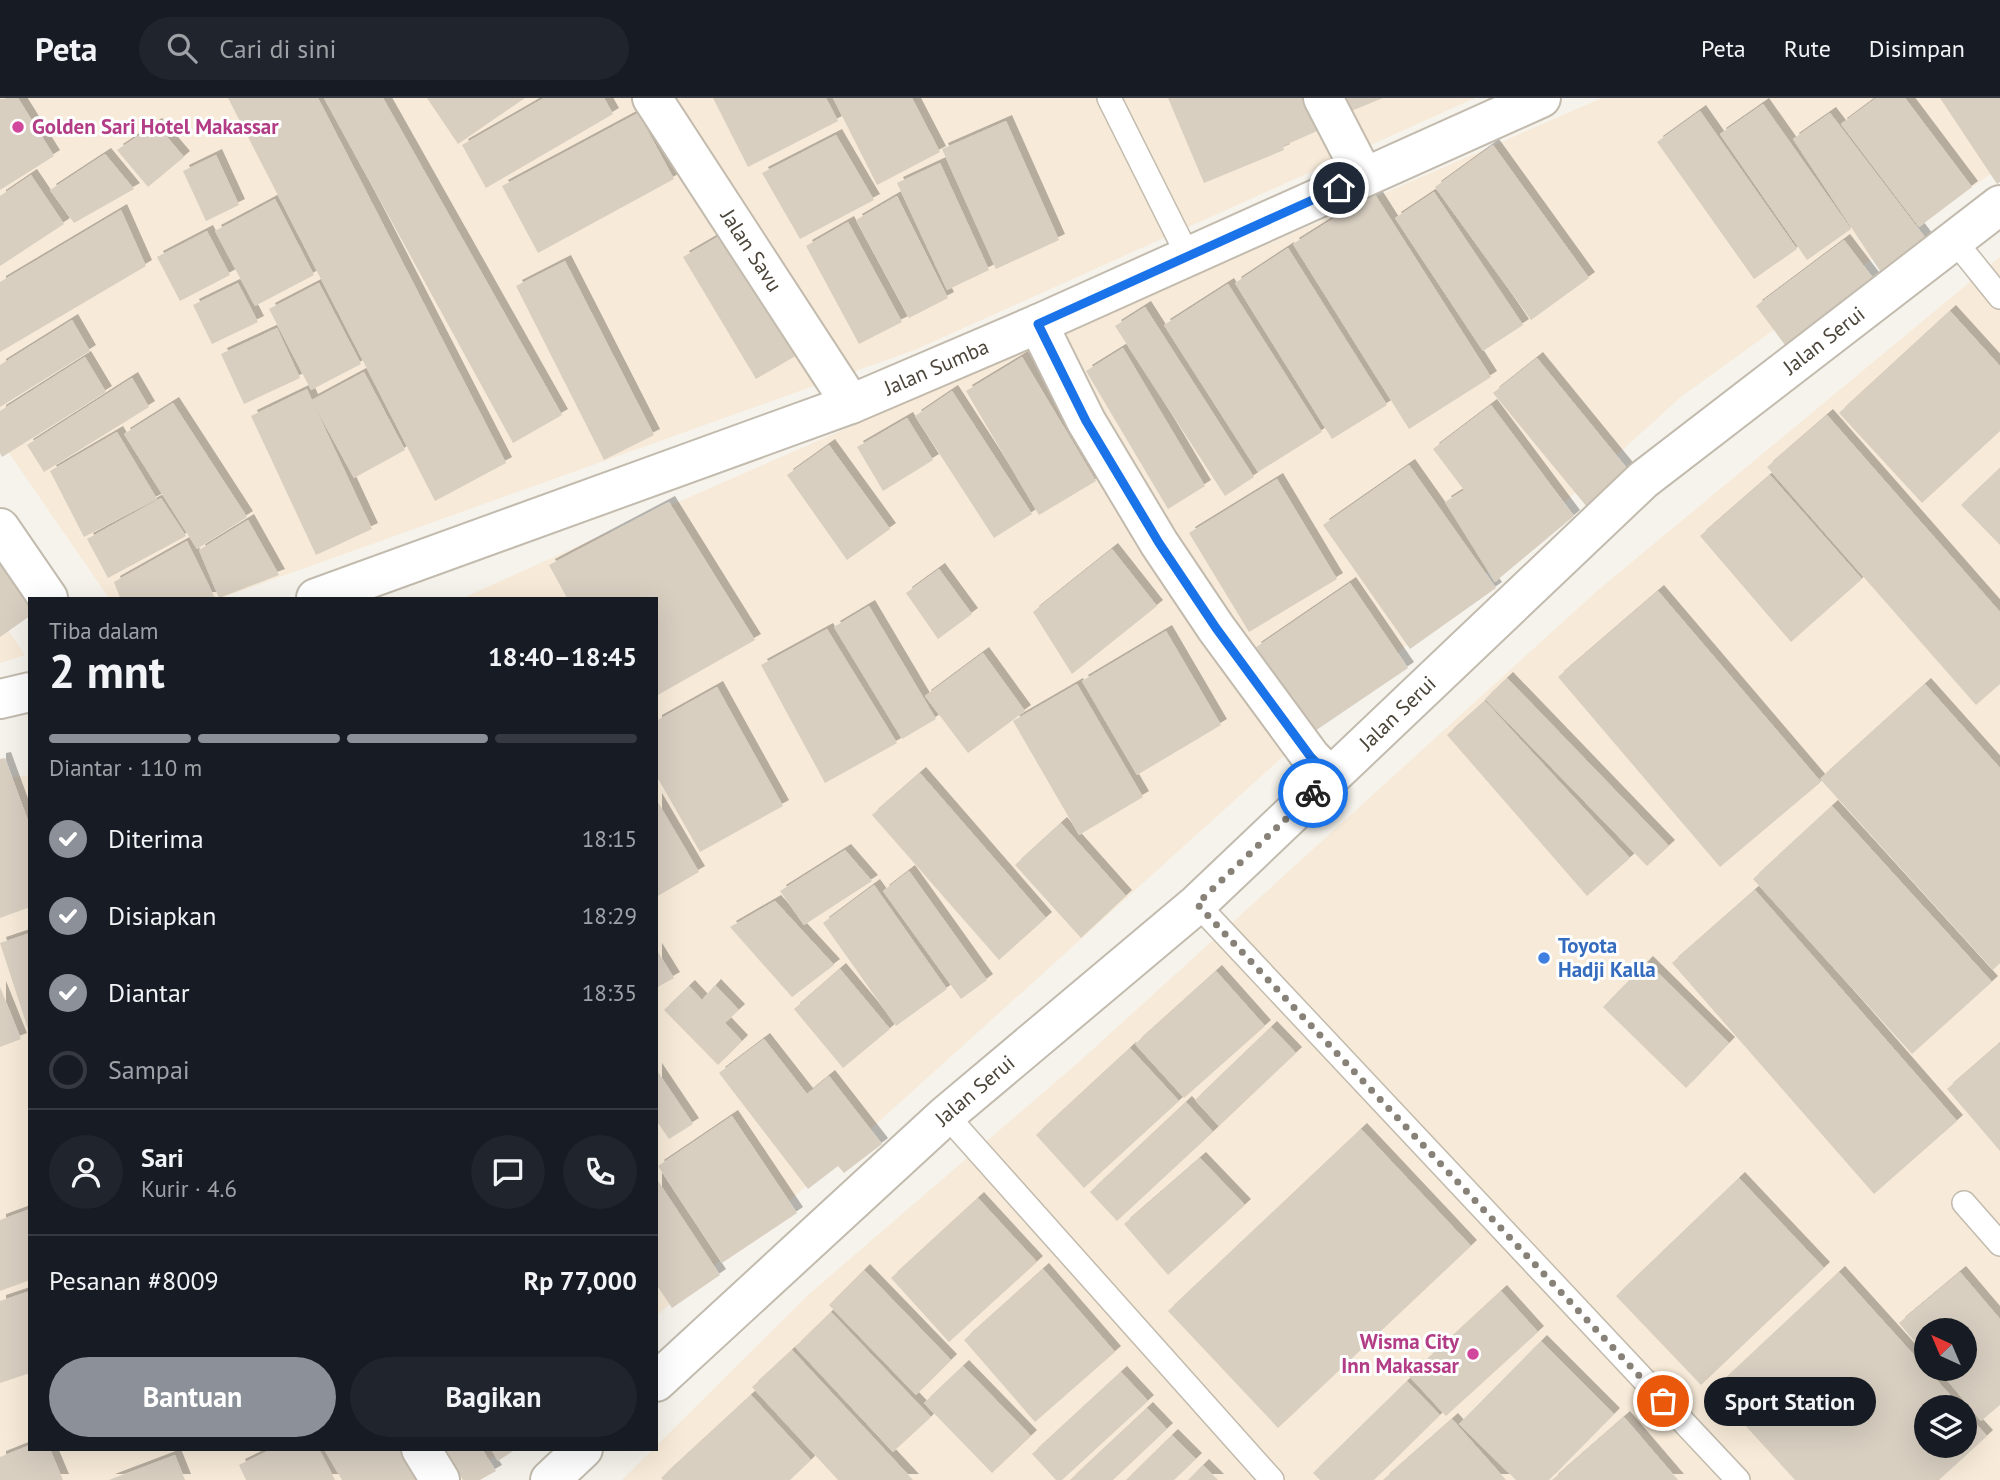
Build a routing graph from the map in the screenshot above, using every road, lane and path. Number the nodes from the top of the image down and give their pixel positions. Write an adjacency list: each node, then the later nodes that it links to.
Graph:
1 (652, 98): 11 (street, Jalan Savu)
2 (1109, 98): 8 (lane)
3 (1323, 98): 5 (street)
4 (1541, 98): 5 (street, Jalan Sumba)
5 (1364, 177): 8 (street, Jalan Sumba)
6 (2000, 205): 7 (street, Jalan Serui)
7 (1954, 240): 9 (lane); 17 (street, Jalan Serui)
8 (1188, 256): 10 (street, Jalan Sumba)
9 (2000, 296)
10 (1038, 324): 11 (street, Jalan Sumba); 17 (street)
11 (852, 404): 14 (street, Jalan Sumba)
12 (0, 527): 13 (street)
13 (47, 597)
14 (319, 597)
15 (28, 692): 16 (street)
16 (0, 699)
17 (1329, 776): 18 (street, Jalan Serui)
18 (1197, 904): 19 (street, Jalan Serui); 28 (lane)
19 (946, 1115): 22 (street, Jalan Serui); 27 (lane)
20 (1964, 1203): 21 (lane)
21 (2000, 1244)
22 (658, 1380)
23 (422, 1451): 25 (street)
24 (581, 1451): 26 (street)
25 (440, 1480)
26 (550, 1480)
27 (1272, 1480)
28 (1738, 1480)

